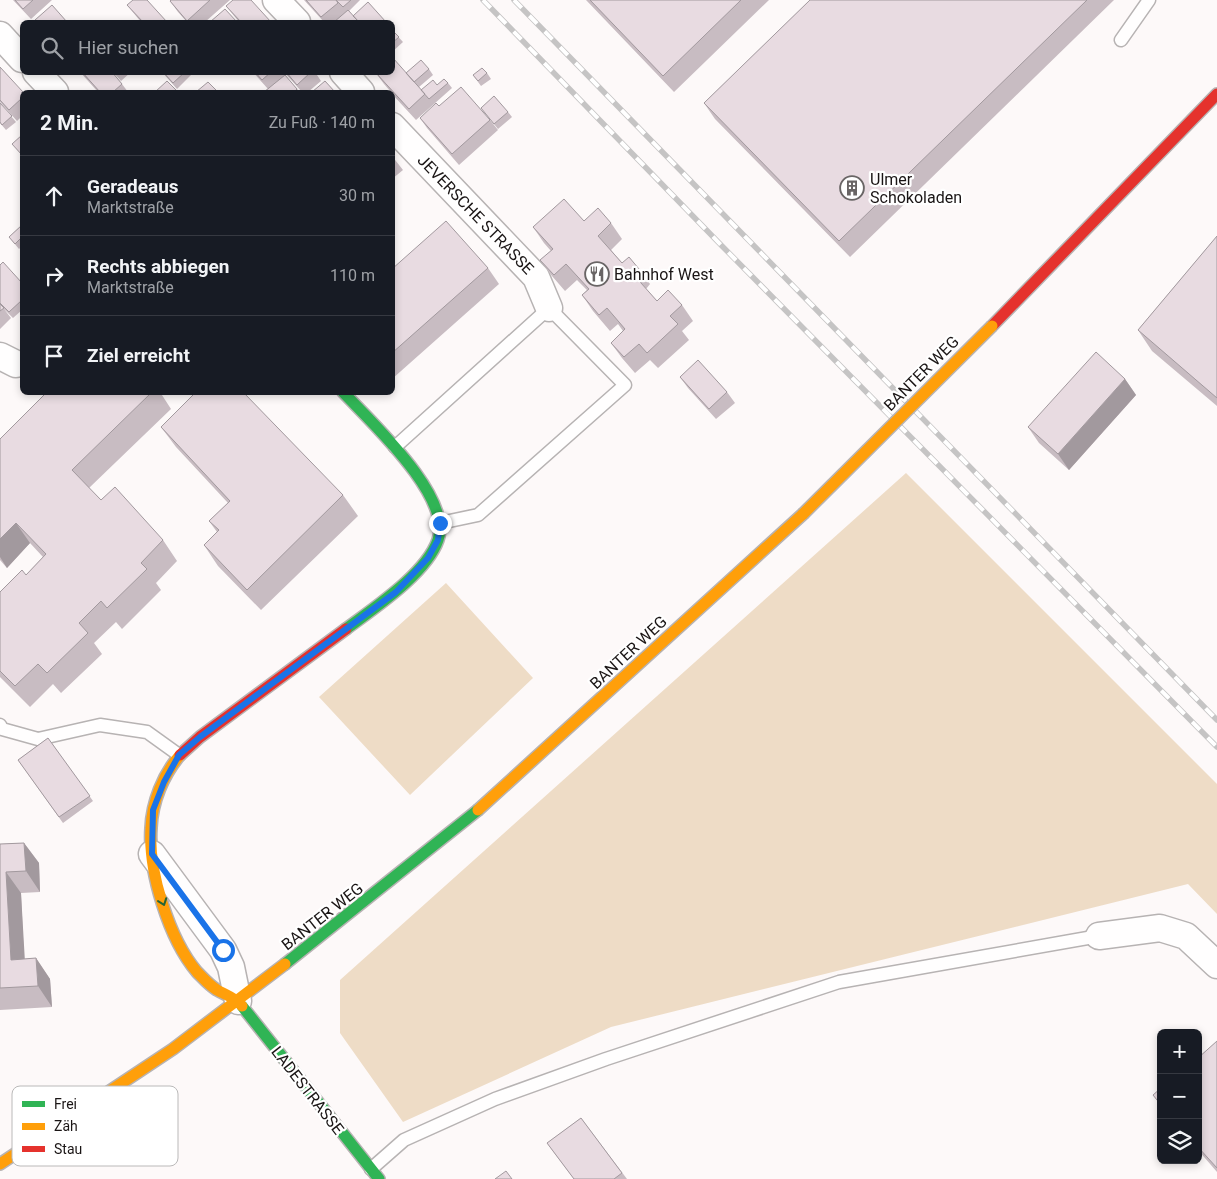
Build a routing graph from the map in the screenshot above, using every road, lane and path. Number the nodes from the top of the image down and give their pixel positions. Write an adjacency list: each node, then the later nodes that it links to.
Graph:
1 (276, 0): 3 (street)
2 (1149, 0): 5 (lane)
3 (295, 20)
4 (0, 35): 6 (street)
5 (1121, 40)
6 (20, 57)
7 (39, 75): 9 (street)
8 (346, 75): 10 (street)
9 (53, 90)
10 (360, 90)
11 (1217, 94): 22 (street, BANTER WEG, bridge)
12 (395, 129): 13 (street, JEVERSCHE STRASSE)
13 (549, 308): 15 (lane); 16 (lane)
14 (346, 395): 15 (street)
15 (395, 447): 16 (street)
16 (440, 523): 18 (street)
17 (0, 726): 18 (lane)
18 (179, 755): 19 (street)
19 (152, 854): 22 (street)
20 (1099, 936): 21 (street); 26 (lane)
21 (1217, 965)
22 (238, 1002): 23 (street, BANTER WEG); 26 (street, LADESTRASSE)
23 (117, 1086)
24 (12, 1156): 25 (street, BANTER WEG)
25 (0, 1164)
26 (374, 1174)

